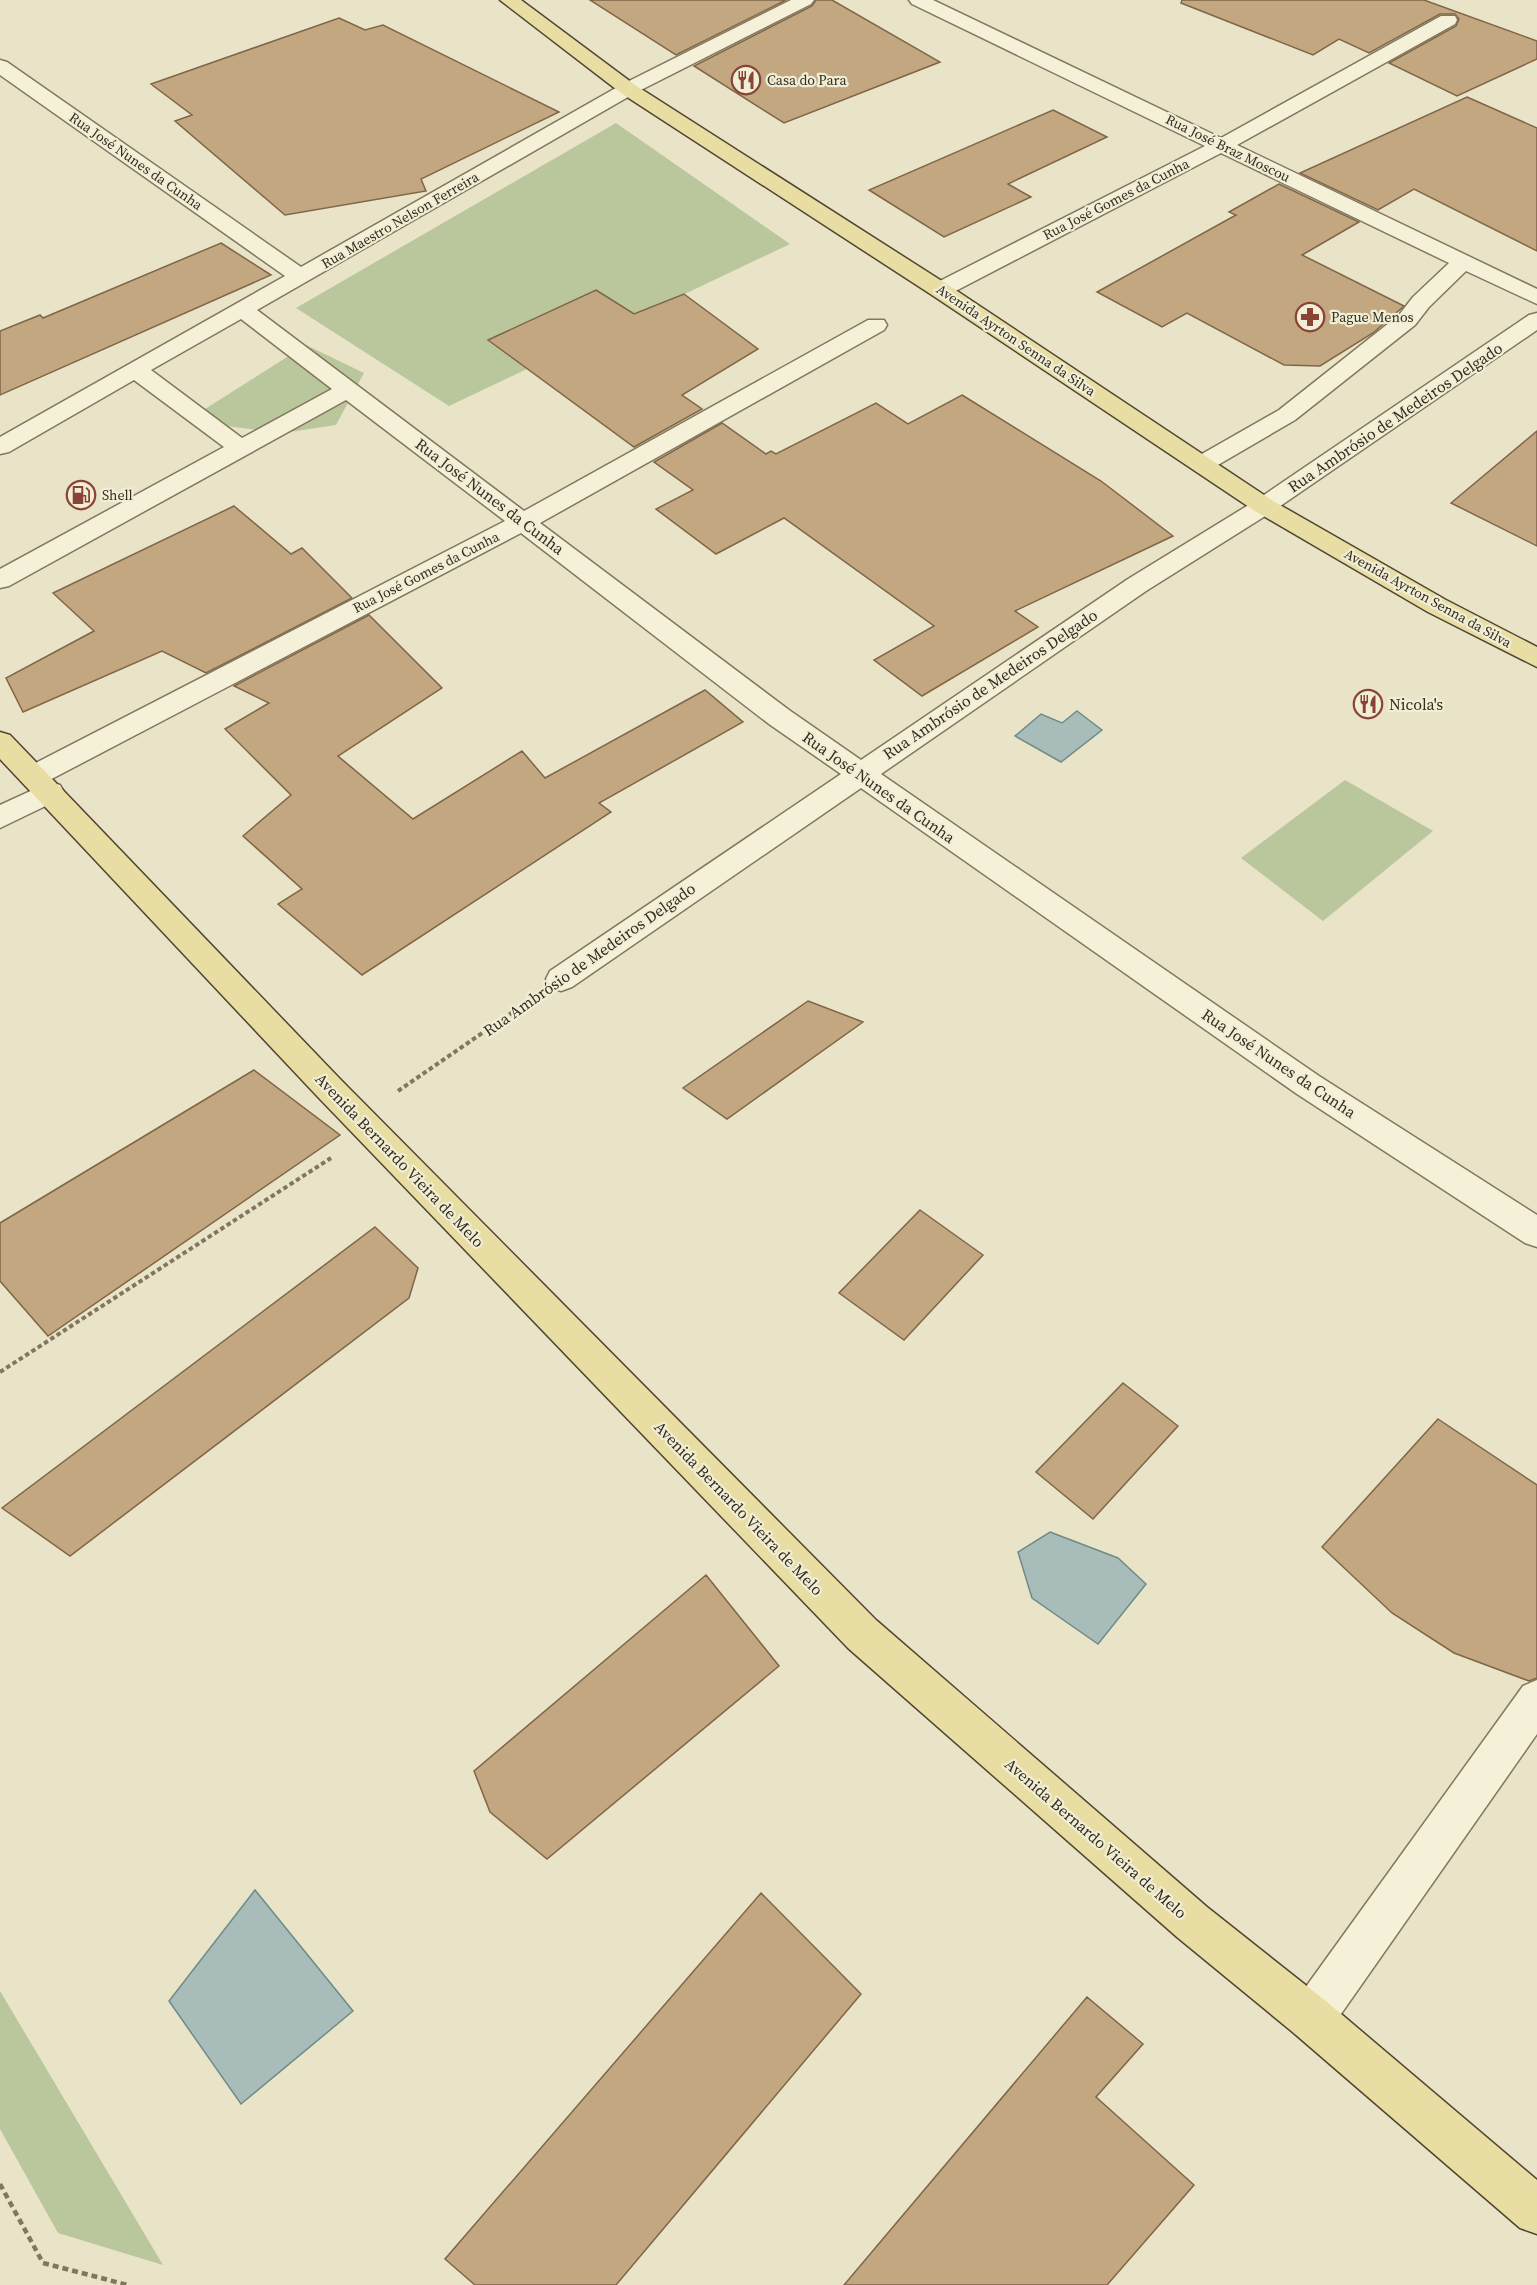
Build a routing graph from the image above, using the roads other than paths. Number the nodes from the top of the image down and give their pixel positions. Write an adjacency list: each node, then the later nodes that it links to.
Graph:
1 (509, 0): 6 (main road, Avenida Ayrton Senna da Silva)
2 (805, 0): 6 (street, Rua Maestro Nelson Ferreira)
3 (918, 0): 7 (street, Rua José Braz Moscou)
4 (1448, 20): 7 (street, Rua José Gomes da Cunha)
5 (0, 66): 9 (street, Rua José Nunes da Cunha)
6 (628, 89): 9 (street, Rua Maestro Nelson Ferreira); 10 (main road, Avenida Ayrton Senna da Silva)
7 (1222, 145): 8 (street, Rua José Braz Moscou); 10 (street, Rua José Gomes da Cunha)
8 (1464, 261): 11 (street, Rua José Braz Moscou); 19 (street)
9 (301, 278): 12 (street, Rua Maestro Nelson Ferreira)
10 (940, 290): 19 (main road, Avenida Ayrton Senna da Silva)
11 (1537, 297)
12 (243, 310): 15 (street, Rua Maestro Nelson Ferreira); 16 (street, Rua José Nunes da Cunha)
13 (1537, 320): 20 (street, Rua Ambrósio de Medeiros Delgado)
14 (876, 325): 21 (street, Rua José Gomes da Cunha)
15 (136, 370): 17 (street, Rua Maestro Nelson Ferreira); 18 (street)
16 (349, 389): 18 (street); 21 (street, Rua José Nunes da Cunha)
17 (0, 447)
18 (240, 448): 22 (street)
19 (1202, 464): 20 (main road, Avenida Ayrton Senna da Silva)
20 (1264, 506): 23 (main road, Avenida Ayrton Senna da Silva); 25 (street, Rua Ambrósio de Medeiros Delgado)
21 (525, 521): 25 (street, Rua José Nunes da Cunha); 26 (street, Rua José Gomes da Cunha)
22 (0, 580)
23 (1537, 658)
24 (0, 742): 26 (main road, Avenida Bernardo Vieira de Melo)
25 (859, 772): 28 (street, Rua Ambrósio de Medeiros Delgado); 29 (street, Rua José Nunes da Cunha)
26 (42, 784): 27 (street, Rua José Gomes da Cunha); 31 (main road, Avenida Bernardo Vieira de Melo)
27 (0, 818)
28 (561, 979)
29 (1537, 1233)
30 (1537, 1700): 31 (street)
31 (1311, 2018): 32 (main road, Avenida Bernardo Vieira de Melo)
32 (1537, 2211)

